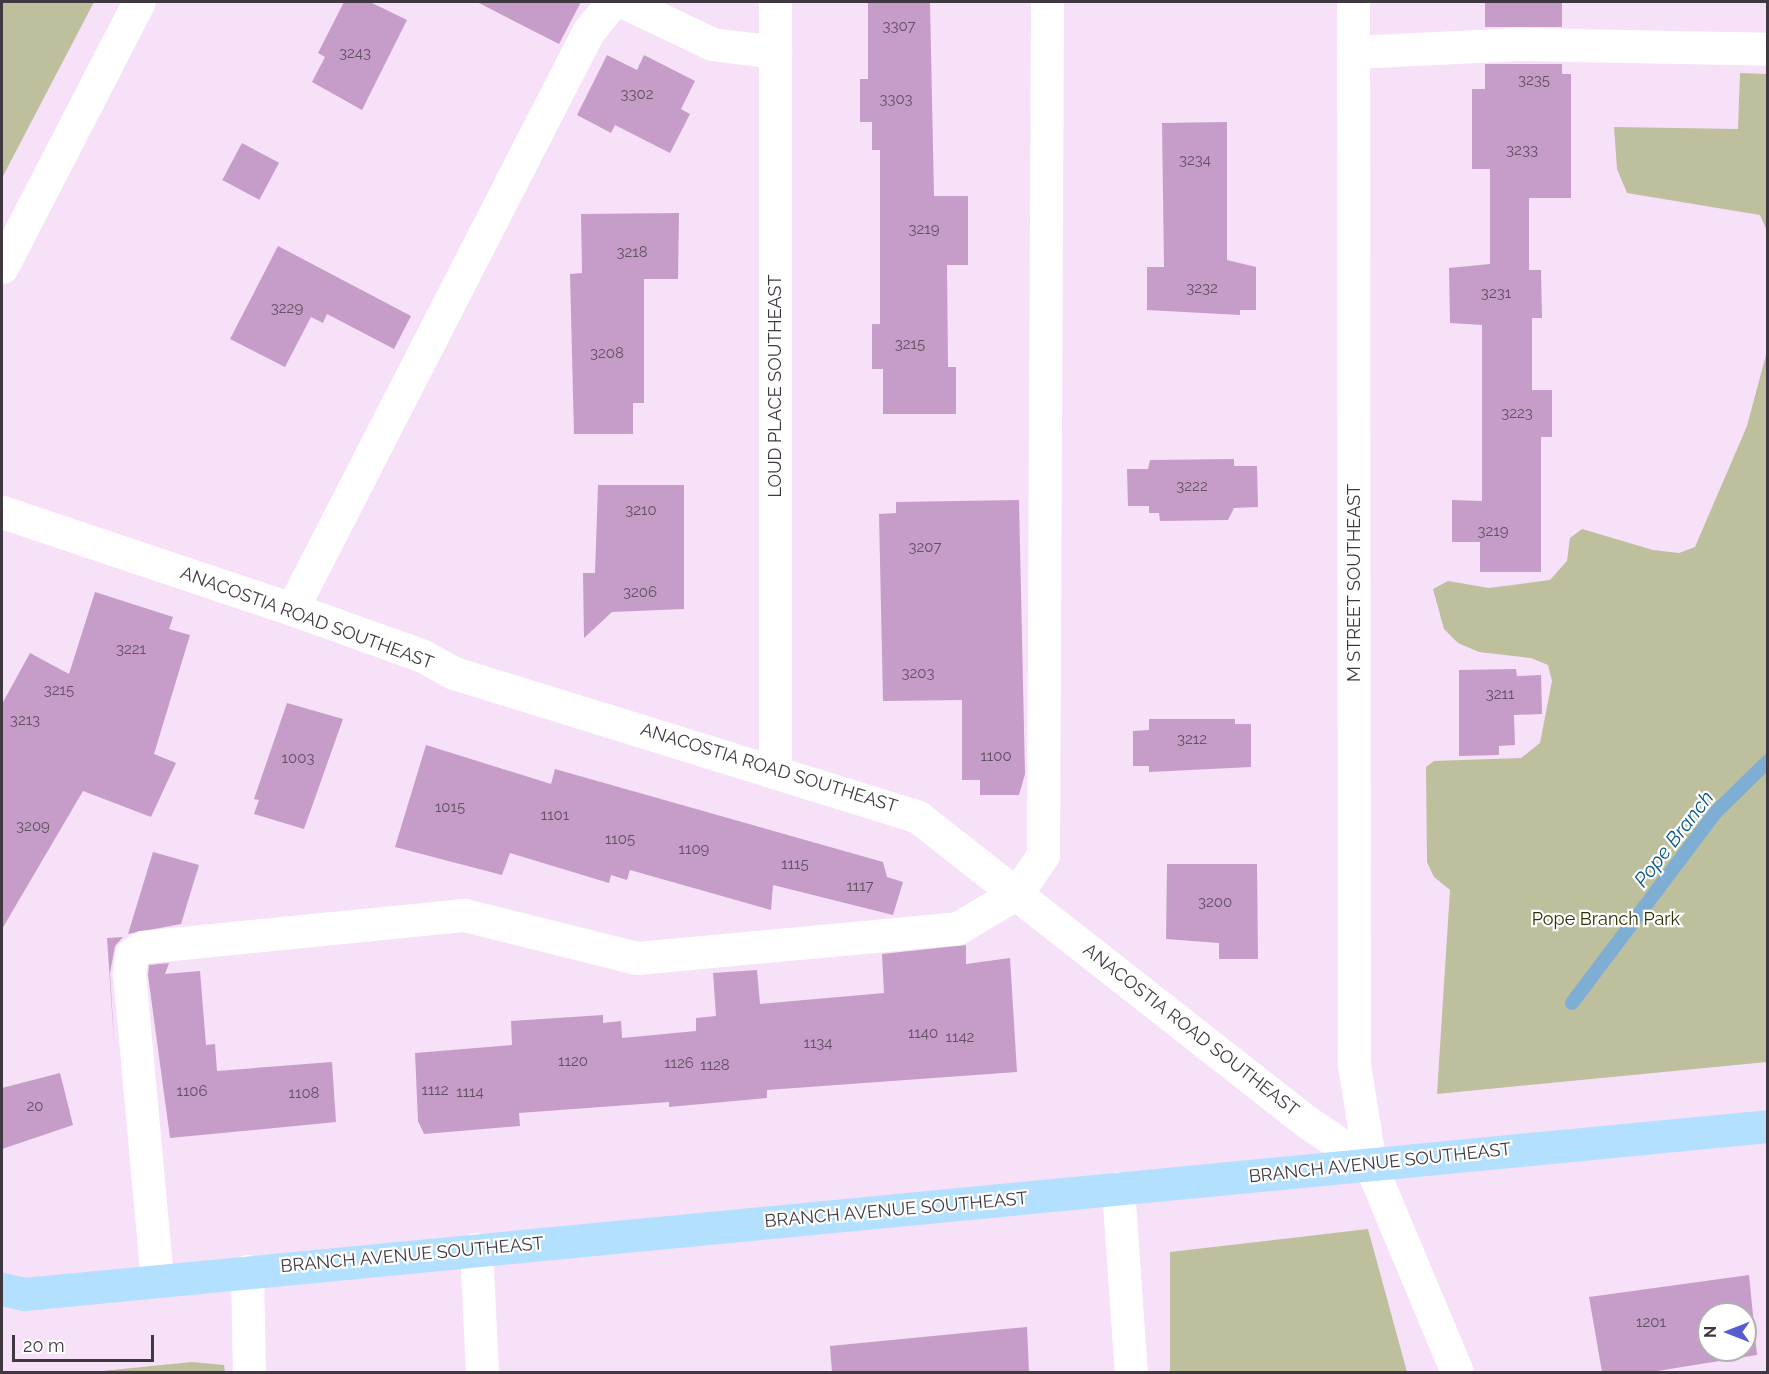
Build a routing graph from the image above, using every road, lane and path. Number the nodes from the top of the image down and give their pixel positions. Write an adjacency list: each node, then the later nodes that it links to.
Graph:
1 (139, 2): 10 (street)
2 (612, 2): 12 (street)
3 (624, 2): 8 (street)
4 (775, 2): 8 (street, LOUD PLACE SOUTHEAST)
5 (1047, 2): 14 (street)
6 (1353, 2): 9 (street, M STREET SOUTHEAST)
7 (1767, 49): 9 (street)
8 (775, 52): 13 (street, LOUD PLACE SOUTHEAST)
9 (1353, 52): 16 (street, M STREET SOUTHEAST)
10 (2, 267)
11 (2, 512): 12 (street, ANACOSTIA ROAD SOUTHEAST)
12 (292, 609): 13 (street, ANACOSTIA ROAD SOUTHEAST)
13 (775, 770): 14 (street, ANACOSTIA ROAD SOUTHEAST)
14 (1017, 893): 16 (street, ANACOSTIA ROAD SOUTHEAST); 20 (street)
15 (1767, 1126): 16 (main road, BRANCH AVENUE SOUTHEAST)
16 (1370, 1164): 17 (main road, BRANCH AVENUE SOUTHEAST); 25 (street)
17 (1118, 1188): 18 (main road, BRANCH AVENUE SOUTHEAST); 24 (street)
18 (476, 1249): 19 (main road, BRANCH AVENUE SOUTHEAST); 23 (street)
19 (247, 1271): 20 (main road, BRANCH AVENUE SOUTHEAST); 22 (street)
20 (157, 1280): 21 (main road, BRANCH AVENUE SOUTHEAST)
21 (9, 1296)
22 (249, 1372)
23 (482, 1372)
24 (1131, 1372)
25 (1457, 1372)

